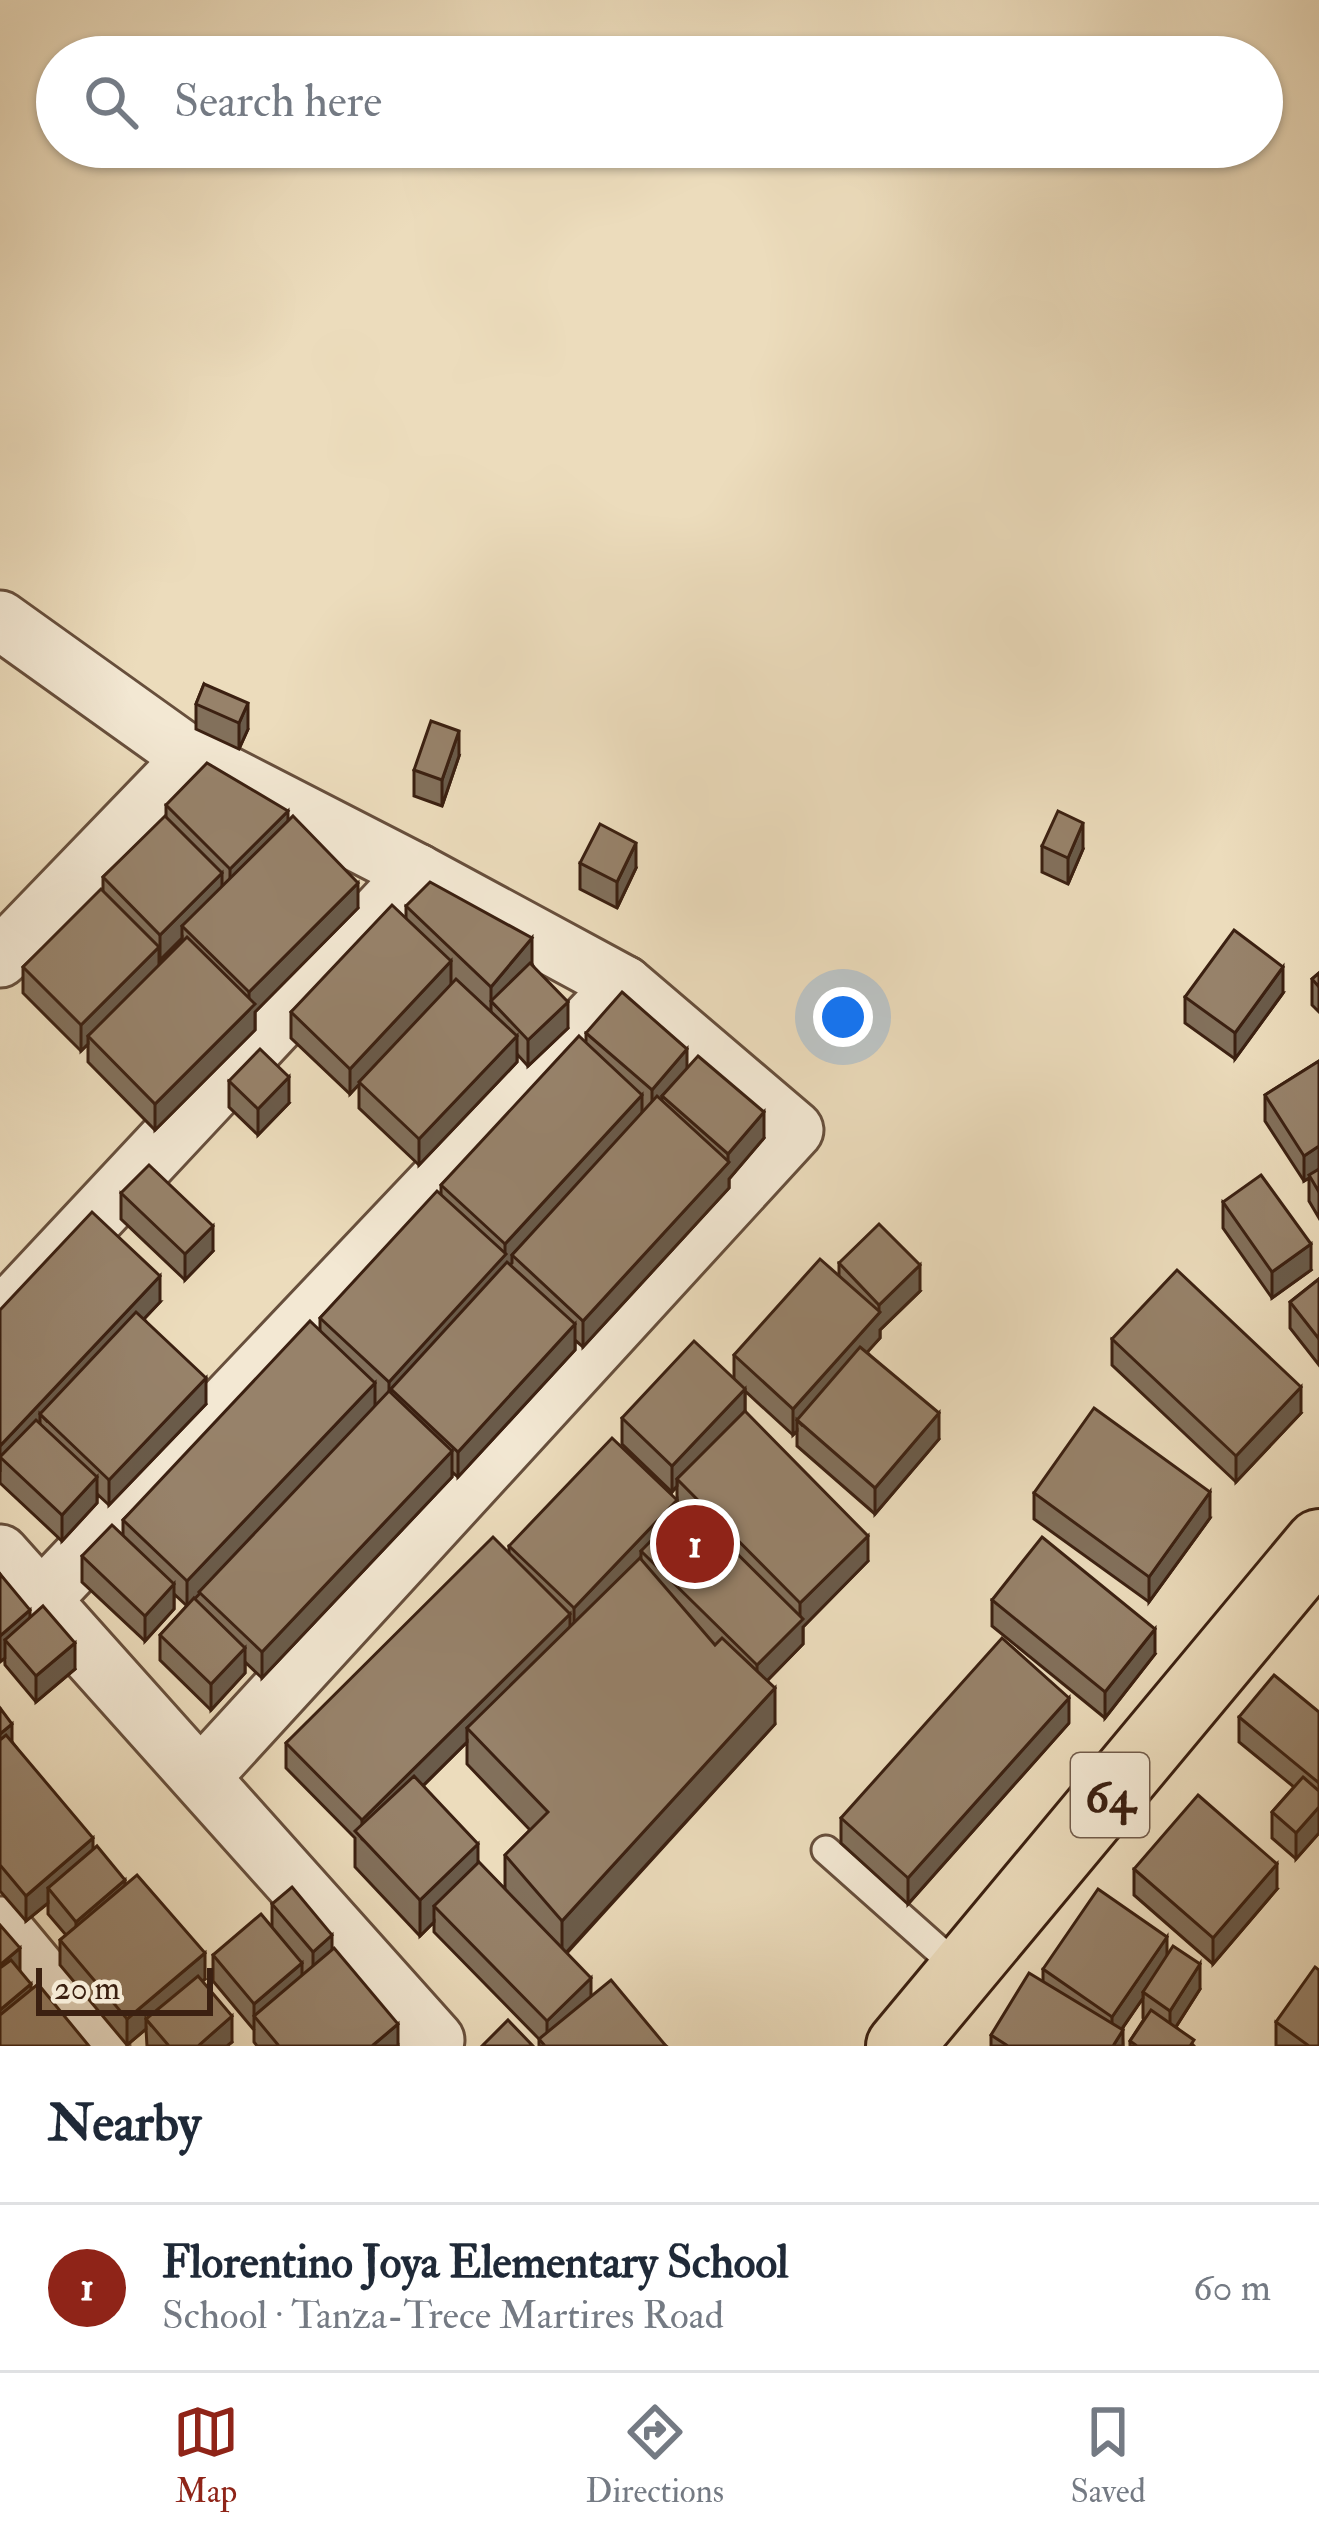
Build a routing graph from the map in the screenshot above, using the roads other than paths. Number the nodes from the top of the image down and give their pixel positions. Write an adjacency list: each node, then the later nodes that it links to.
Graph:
1 (0, 620): 2 (street)
2 (193, 758): 3 (street); 4 (street)
3 (417, 873): 5 (street); 6 (street)
4 (0, 958)
5 (624, 985): 9 (street); 10 (street)
6 (0, 1318)
7 (1319, 1544): 13 (main road, 64)
8 (0, 1554): 9 (street)
9 (41, 1600): 10 (street)
10 (201, 1777): 15 (street)
11 (826, 1850): 13 (lane)
12 (0, 1926): 14 (street)
13 (962, 1971): 16 (main road, 64)
14 (100, 2046)
15 (428, 2046)
16 (900, 2046)

